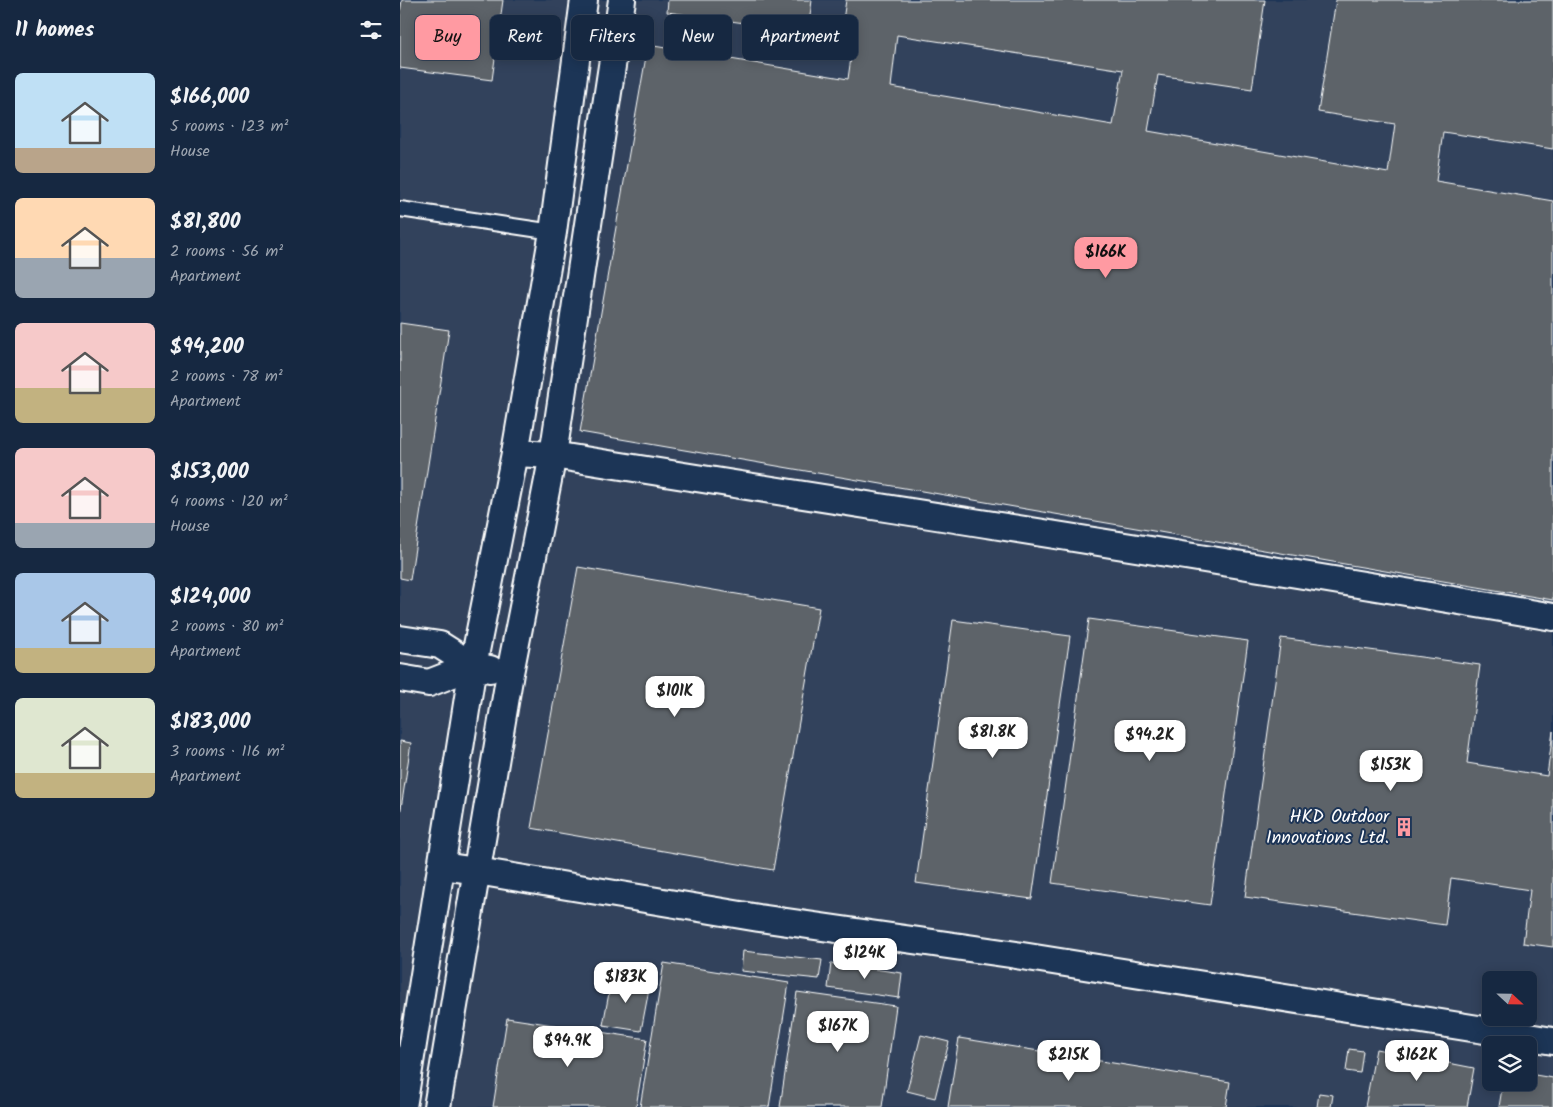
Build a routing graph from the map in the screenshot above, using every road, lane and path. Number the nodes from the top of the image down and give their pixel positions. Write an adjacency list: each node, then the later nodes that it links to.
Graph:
1 (584, 0): 4 (street)
2 (622, 0): 5 (street)
3 (400, 209): 4 (lane)
4 (552, 232): 5 (street); 6 (street)
5 (586, 236): 7 (street)
6 (515, 453): 7 (street); 10 (street)
7 (553, 455): 8 (street); 11 (street)
8 (1553, 617)
9 (400, 639): 10 (street)
10 (474, 666): 11 (street); 12 (street); 13 (street)
11 (510, 673): 14 (street)
12 (400, 678)
13 (442, 866): 14 (street); 16 (street)
14 (477, 871): 15 (street); 17 (street)
15 (1553, 1040)
16 (403, 1107)
17 (437, 1107)

